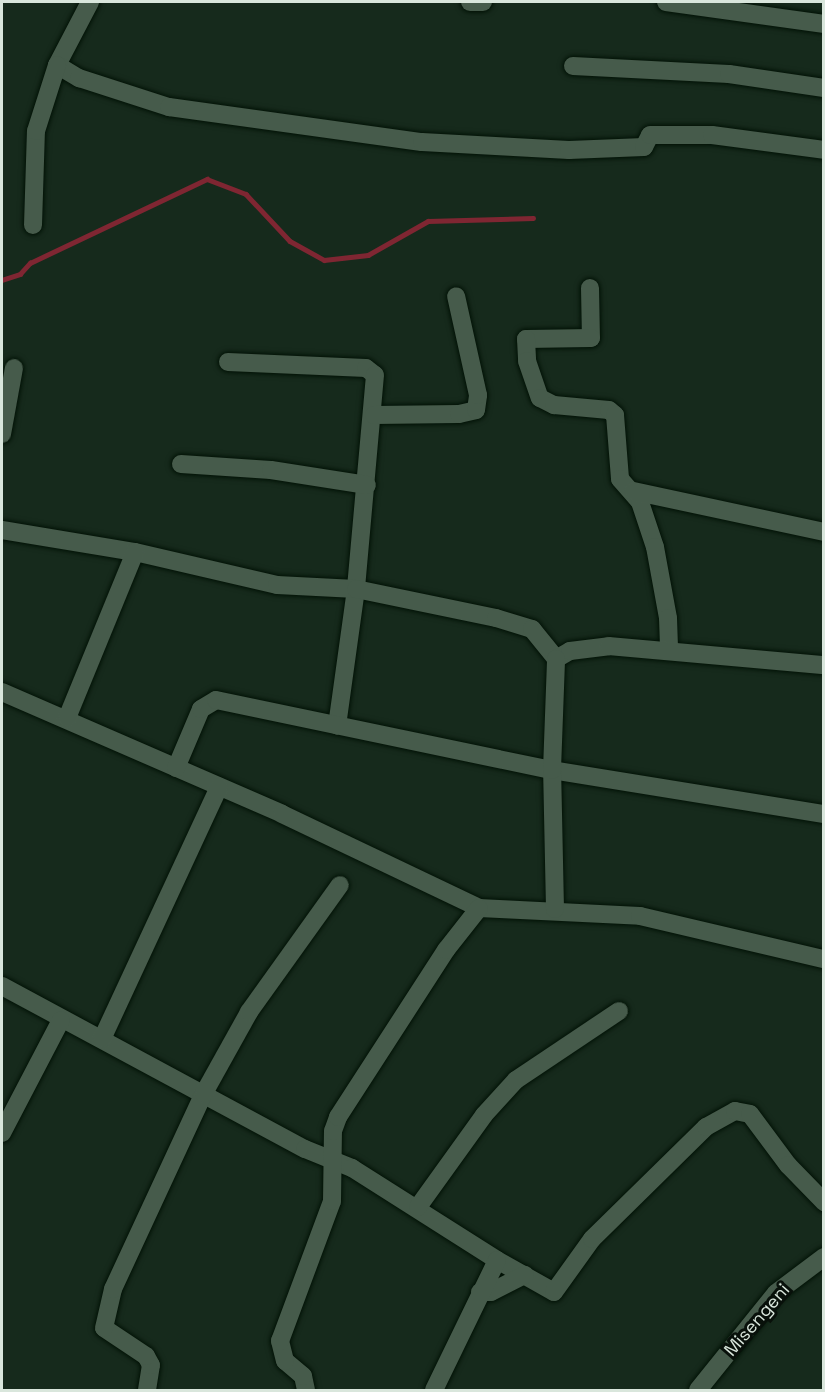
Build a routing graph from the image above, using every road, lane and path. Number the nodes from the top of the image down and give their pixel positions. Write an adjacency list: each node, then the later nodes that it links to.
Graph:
1 (90, 2): 6 (street)
2 (470, 2): 3 (street)
3 (483, 2)
4 (666, 2): 5 (street)
5 (824, 24)
6 (57, 65): 9 (street); 10 (street)
7 (573, 66): 8 (street)
8 (824, 88)
9 (824, 150)
10 (33, 225)
11 (590, 288): 19 (street)
12 (456, 296): 15 (street)
13 (228, 362): 15 (street)
14 (14, 368): 16 (street)
15 (374, 415): 18 (street)
16 (2, 434)
17 (181, 464): 18 (street)
18 (367, 485): 23 (street)
19 (633, 490): 21 (street); 24 (street)
20 (2, 530): 22 (street)
21 (824, 532)
22 (135, 552): 23 (street); 28 (street)
23 (356, 589): 25 (street); 29 (street)
24 (669, 651): 25 (street); 26 (street)
25 (556, 659): 31 (street)
26 (824, 665)
27 (2, 692): 28 (street)
28 (67, 718): 30 (street)
29 (337, 726): 30 (street); 31 (street)
30 (176, 768): 32 (street)
31 (552, 770): 33 (street); 36 (street)
32 (219, 787): 35 (street); 41 (street)
33 (824, 814)
34 (340, 885): 42 (street)
35 (479, 908): 36 (street); 44 (street)
36 (555, 909): 37 (street)
37 (824, 959)
38 (2, 986): 40 (street)
39 (619, 1011): 46 (street)
40 (62, 1020): 41 (street); 43 (street)
41 (102, 1039): 42 (street)
42 (204, 1094): 44 (street); 51 (street)
43 (2, 1133)
44 (332, 1160): 46 (street); 52 (street)
45 (824, 1202): 49 (street)
46 (418, 1207): 48 (street)
47 (824, 1257): 54 (street, Misengeni)
48 (497, 1260): 49 (street); 50 (street)
49 (525, 1275): 50 (street)
50 (480, 1292): 53 (street)
51 (147, 1390)
52 (306, 1390)
53 (434, 1390)
54 (698, 1390)

